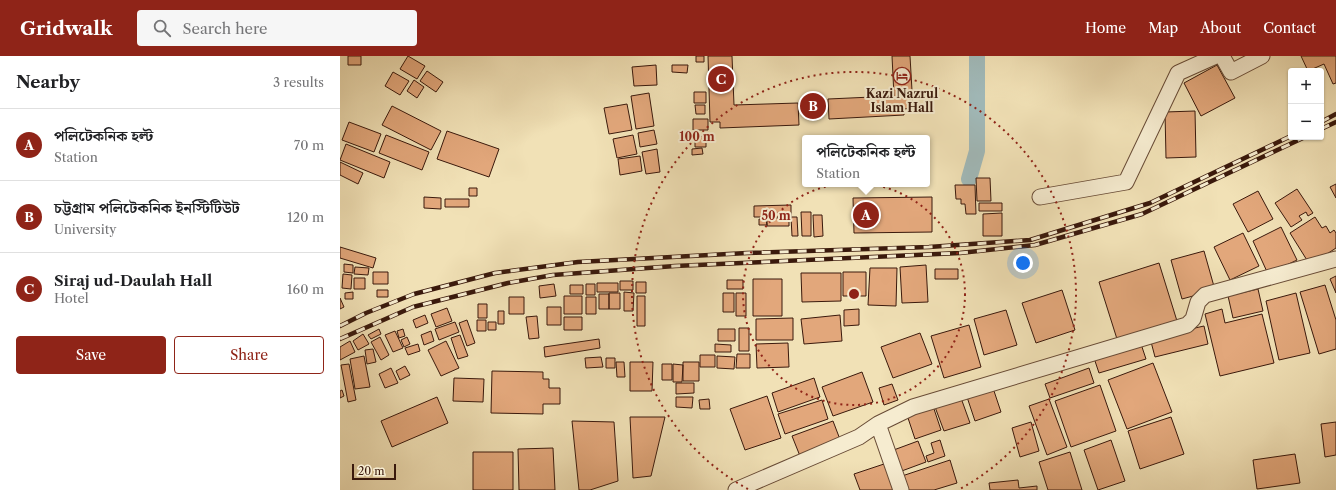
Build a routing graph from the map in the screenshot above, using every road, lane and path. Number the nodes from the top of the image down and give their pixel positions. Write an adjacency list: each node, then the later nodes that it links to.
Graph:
1 (1216, 56): 4 (street)
2 (1222, 56): 3 (street)
3 (1262, 56)
4 (1040, 197)
5 (1336, 259): 6 (street)
6 (878, 424): 7 (street); 8 (street)
7 (736, 490)
8 (901, 490)

